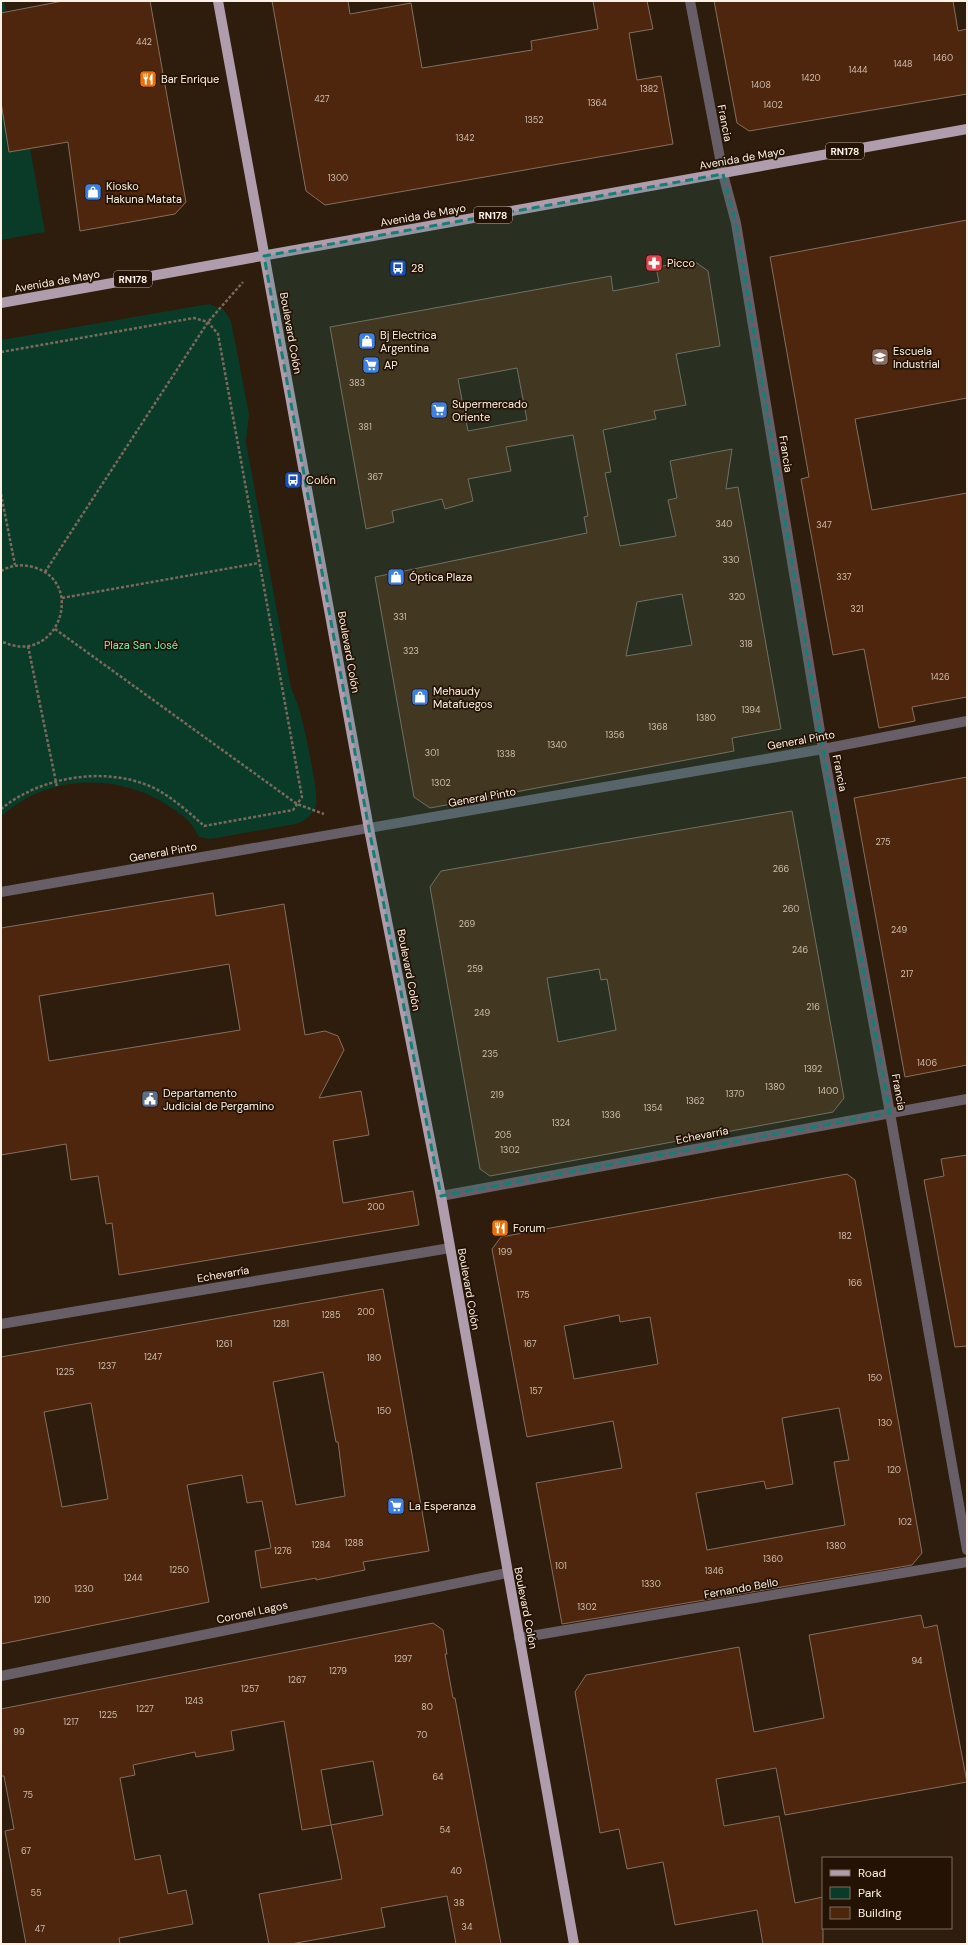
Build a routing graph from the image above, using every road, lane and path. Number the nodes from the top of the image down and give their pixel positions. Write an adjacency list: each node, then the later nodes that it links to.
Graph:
1 (218, 1): 5 (main road, Boulevard Colón)
2 (690, 1): 4 (street, Francia)
3 (967, 129): 4 (main road, Avenida de Mayo / RN178)
4 (722, 174): 5 (main road, Avenida de Mayo / RN178); 19 (street, Francia)
5 (264, 256): 6 (main road, Avenida de Mayo / RN178); 7 (path); 25 (main road, Boulevard Colón)
6 (1, 303)
7 (208, 322): 8 (path); 10 (path); 13 (path)
8 (1, 352)
9 (1, 494): 11 (path)
10 (259, 563): 14 (path); 22 (path)
11 (14, 565): 12 (path); 13 (path)
12 (1, 571)
13 (45, 572): 14 (path)
14 (62, 598): 15 (path)
15 (55, 629): 17 (path); 22 (path)
16 (1, 641): 17 (path)
17 (28, 646): 20 (path)
18 (967, 720): 19 (street, General Pinto)
19 (823, 749): 25 (street, General Pinto); 28 (street, Francia)
20 (56, 782): 21 (path); 22 (path); 23 (path)
21 (57, 787)
22 (297, 804): 24 (path)
23 (1, 809)
24 (326, 814)
25 (369, 829): 26 (street, General Pinto); 29 (main road, Boulevard Colón)
26 (1, 892)
27 (967, 1099): 28 (street, Echevarría)
28 (890, 1112): 29 (street, Echevarría); 32 (street, Francia)
29 (441, 1196): 30 (main road, Boulevard Colón)
30 (450, 1248): 31 (street, Echevarría); 34 (main road, Boulevard Colón)
31 (1, 1324)
32 (967, 1550)
33 (967, 1562): 35 (street, Fernando Bello)
34 (507, 1573): 35 (main road, Boulevard Colón); 36 (street, Coronel Lagos)
35 (519, 1638): 37 (main road, Boulevard Colón)
36 (1, 1676)
37 (574, 1944)

